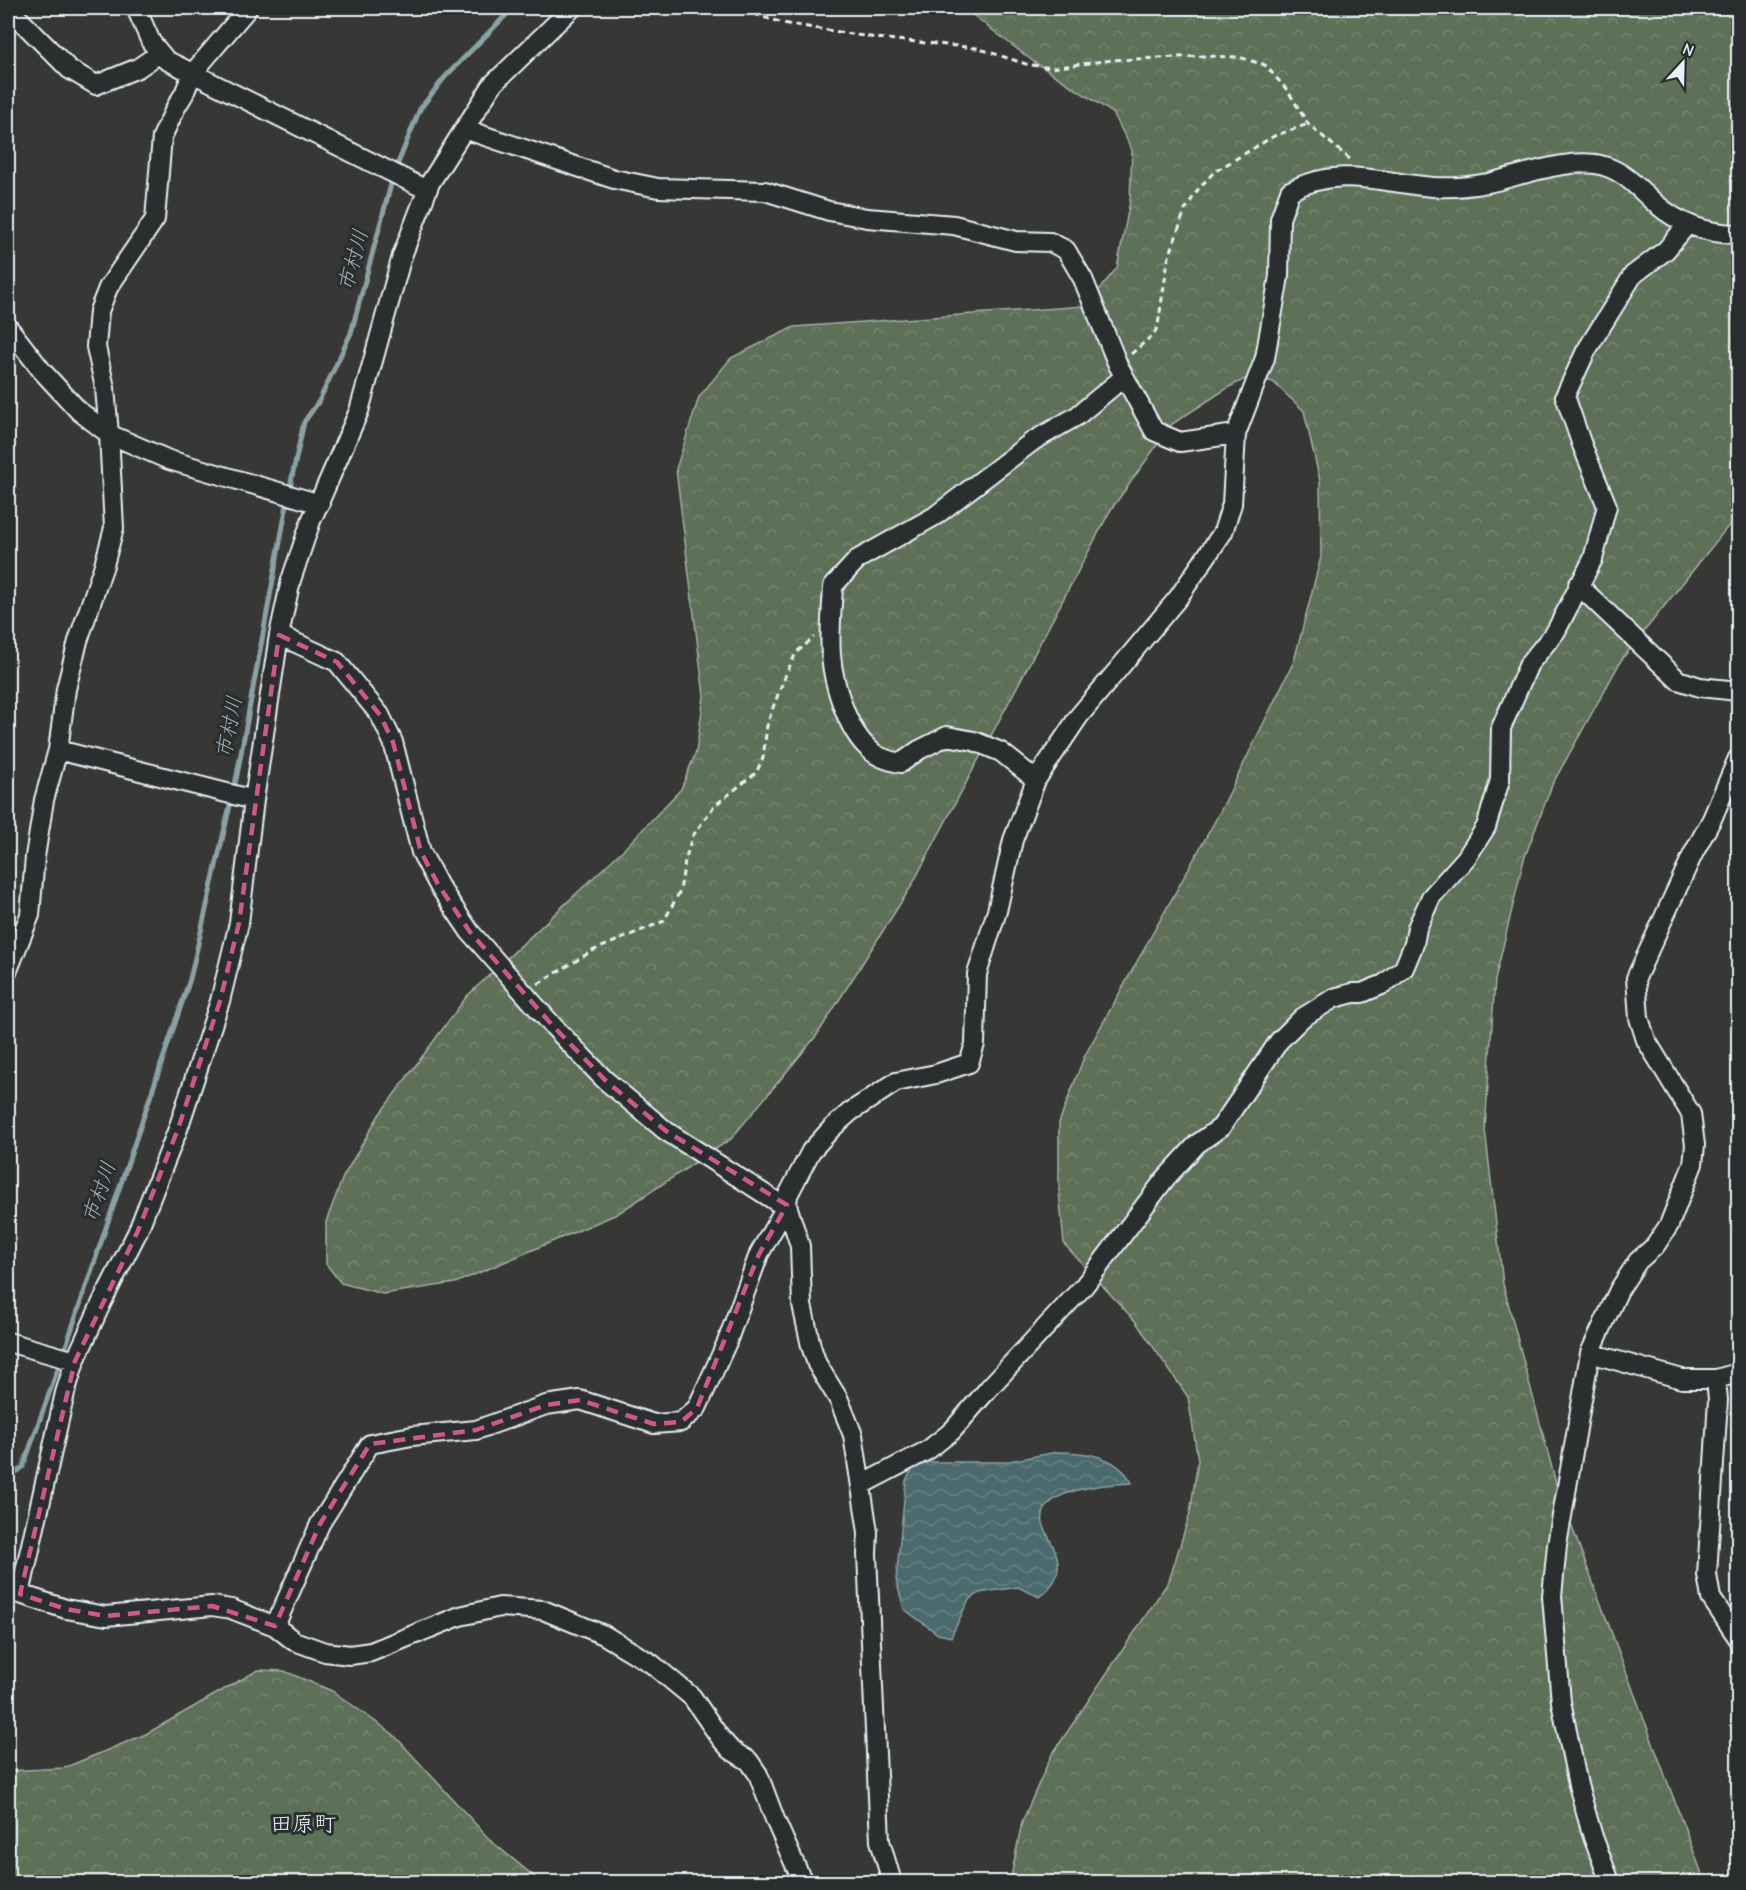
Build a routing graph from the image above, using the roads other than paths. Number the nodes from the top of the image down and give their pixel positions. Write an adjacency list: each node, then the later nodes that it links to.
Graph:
1 (8, 8): 5 (street)
2 (136, 8): 5 (street)
3 (248, 8): 6 (street)
4 (572, 8): 7 (street)
5 (160, 53): 6 (street)
6 (192, 74): 8 (street); 13 (street)
7 (464, 129): 8 (street); 12 (street)
8 (427, 190): 15 (street)
9 (1687, 225): 10 (street); 14 (street); 16 (street)
10 (1738, 234)
11 (8, 327): 13 (street)
12 (1121, 371): 14 (street); 21 (street)
13 (109, 434): 15 (street); 19 (street)
14 (1236, 434): 21 (street)
15 (320, 504): 17 (street)
16 (1578, 585): 18 (street); 30 (street)
17 (279, 635): 22 (street); 24 (street)
18 (1738, 691)
19 (58, 750): 22 (street); 23 (street)
20 (1738, 758): 26 (street)
21 (1036, 780): 24 (street)
22 (254, 800): 27 (street)
23 (8, 970)
24 (788, 1205): 30 (street); 32 (street)
25 (8, 1342): 27 (street)
26 (1590, 1353): 29 (street); 36 (street)
27 (75, 1361): 31 (street)
28 (1738, 1373): 29 (street)
29 (1716, 1379): 33 (street)
30 (861, 1485): 35 (street)
31 (14, 1593): 32 (street)
32 (275, 1626): 34 (street)
33 (1738, 1638)
34 (805, 1882)
35 (892, 1882)
36 (1610, 1882)

